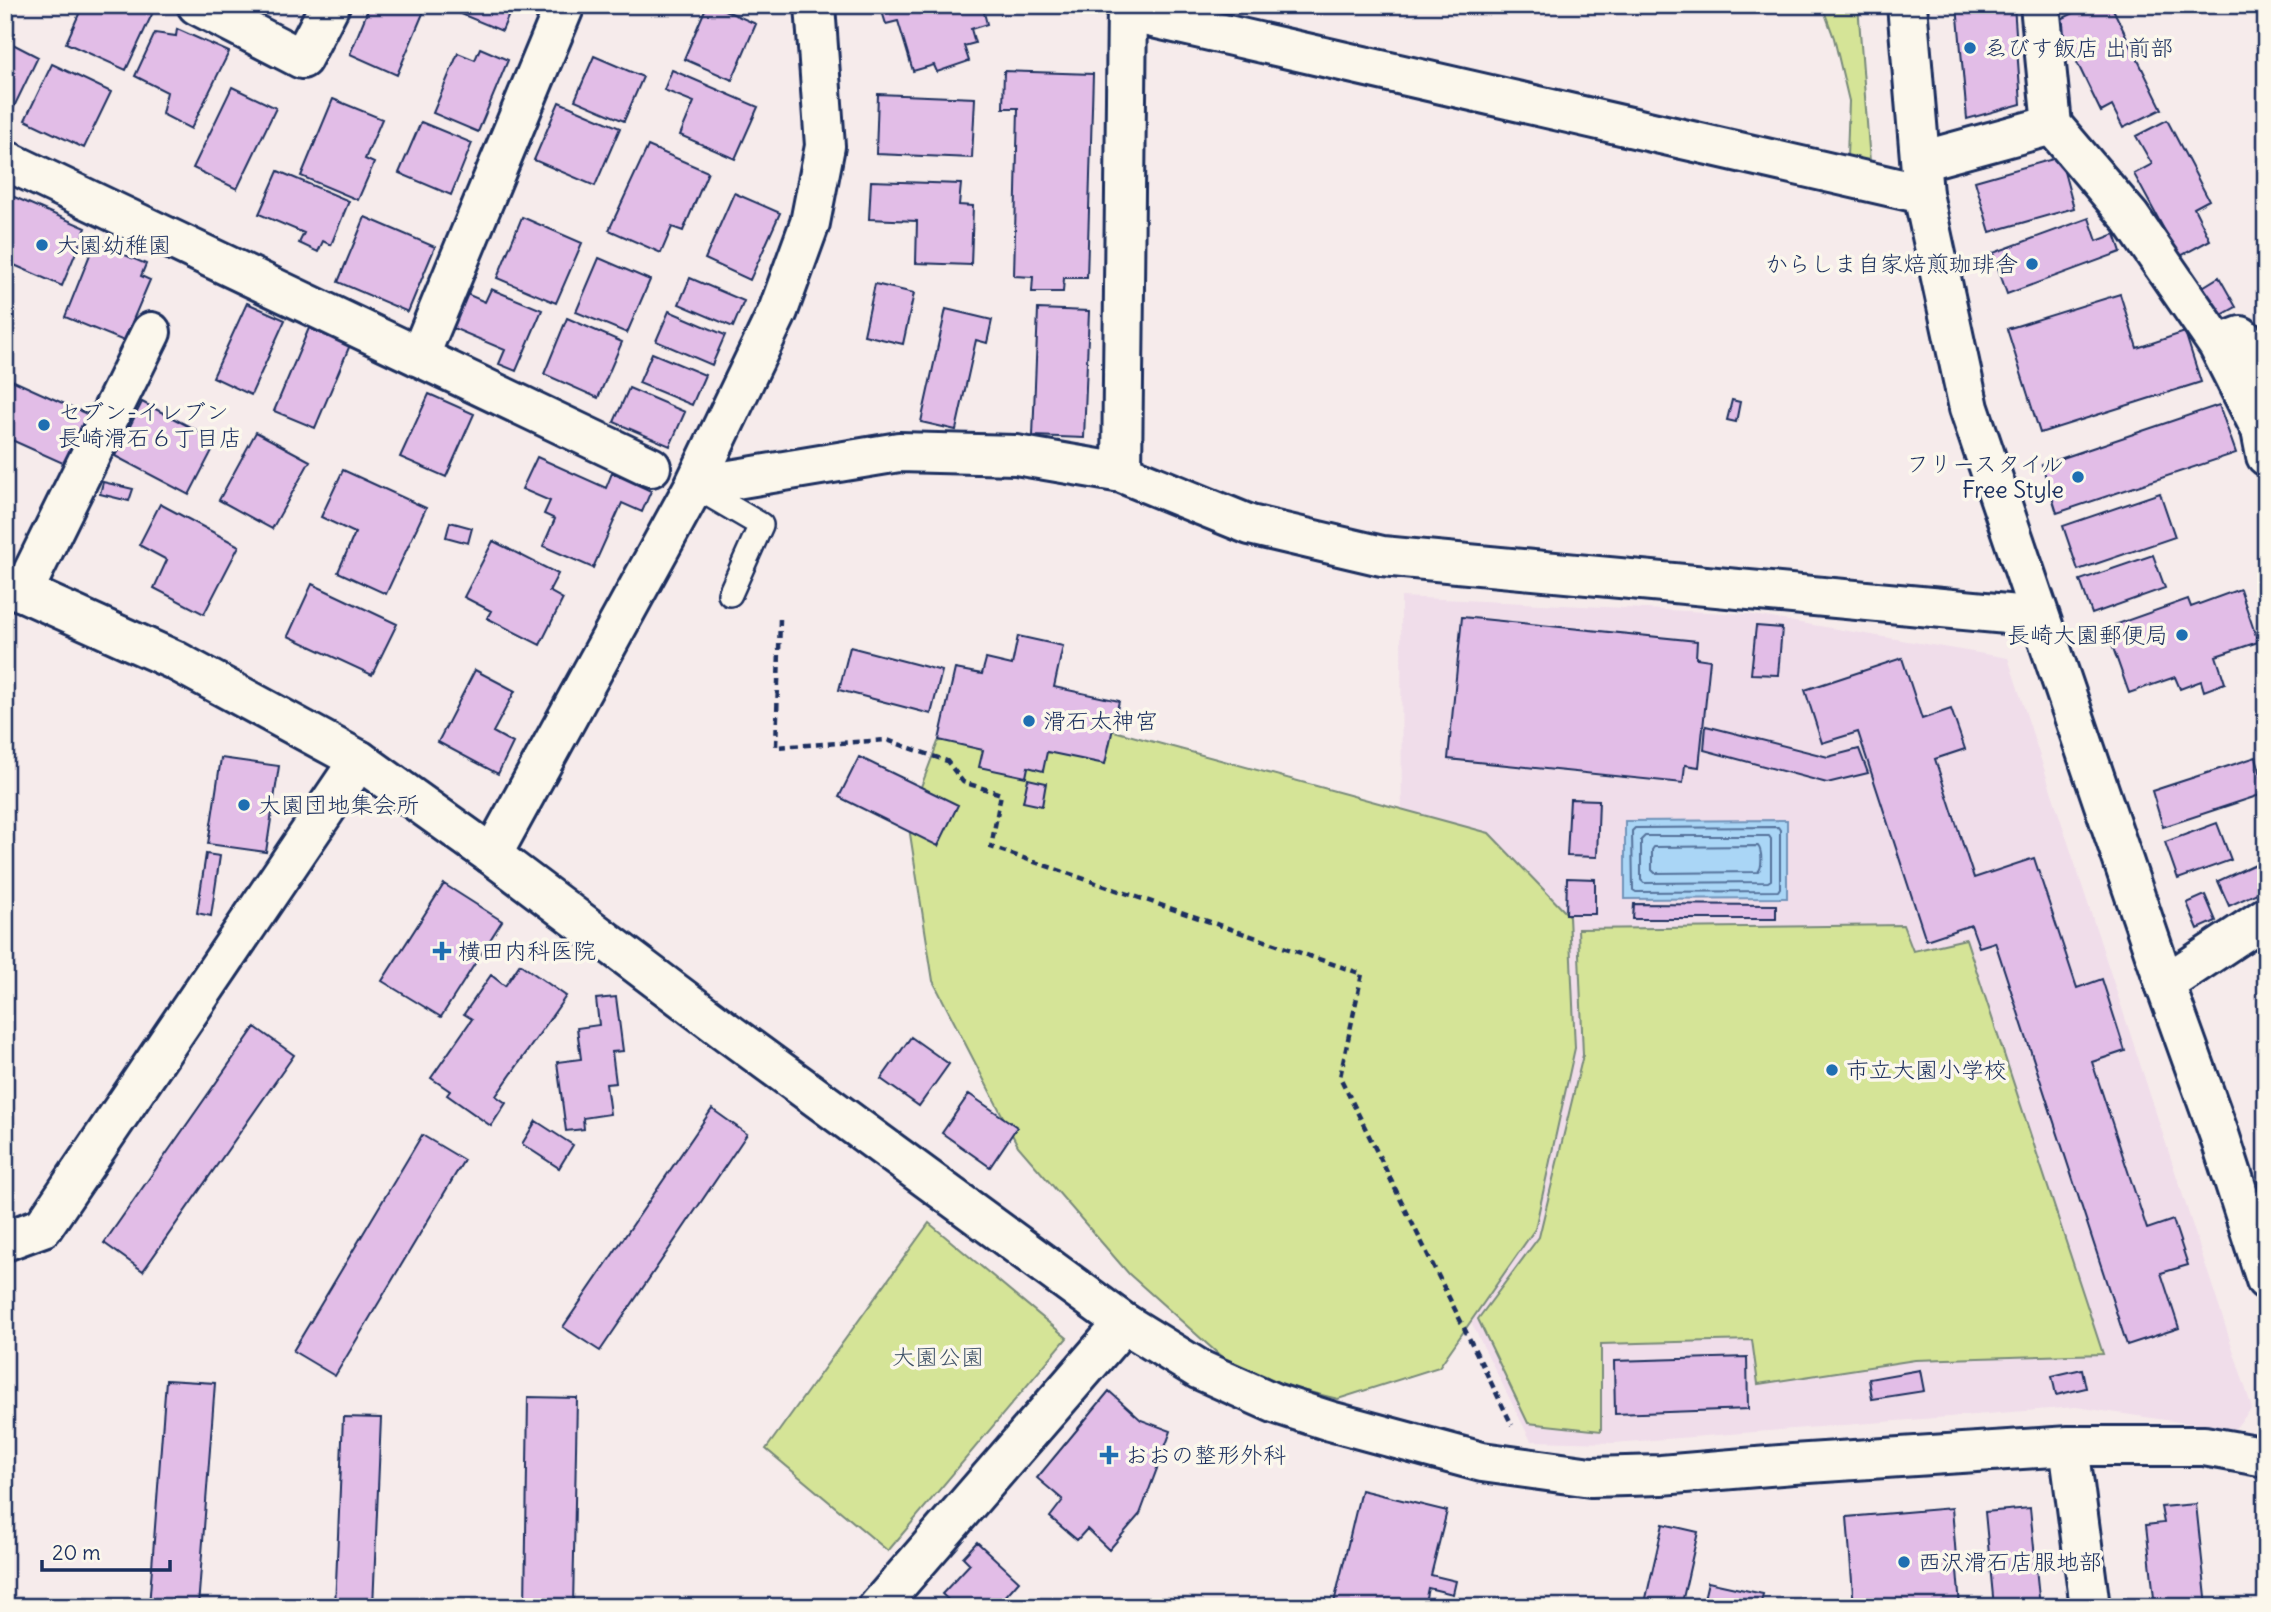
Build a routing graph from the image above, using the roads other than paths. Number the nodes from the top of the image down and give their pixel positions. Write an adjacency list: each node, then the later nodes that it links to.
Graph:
1 (197, 5): 2 (street)
2 (330, 5)
3 (565, 5): 13 (street)
4 (815, 5): 18 (street)
5 (1907, 5): 10 (street)
6 (2040, 5): 8 (street)
7 (1127, 8): 10 (street); 17 (street)
8 (2052, 125): 10 (street); 12 (street)
9 (5, 160): 13 (street)
10 (1922, 178): 21 (street)
11 (151, 332): 19 (street)
12 (2218, 345): 14 (street); 15 (street)
13 (419, 358): 16 (street)
14 (2266, 367)
15 (2266, 456)
16 (651, 467)
17 (1122, 473): 18 (street); 21 (street)
18 (694, 486): 20 (lane); 23 (street)
19 (14, 589): 22 (street)
20 (730, 594)
21 (2039, 617): 25 (street)
22 (359, 760): 23 (street); 26 (street)
23 (492, 855): 28 (street)
24 (2266, 917): 25 (street)
25 (2165, 984): 27 (street)
26 (5, 1241)
27 (2266, 1280)
28 (1125, 1324): 29 (street); 31 (street)
29 (2069, 1446): 30 (street); 32 (street)
30 (2266, 1457)
31 (877, 1607)
32 (2090, 1607)

